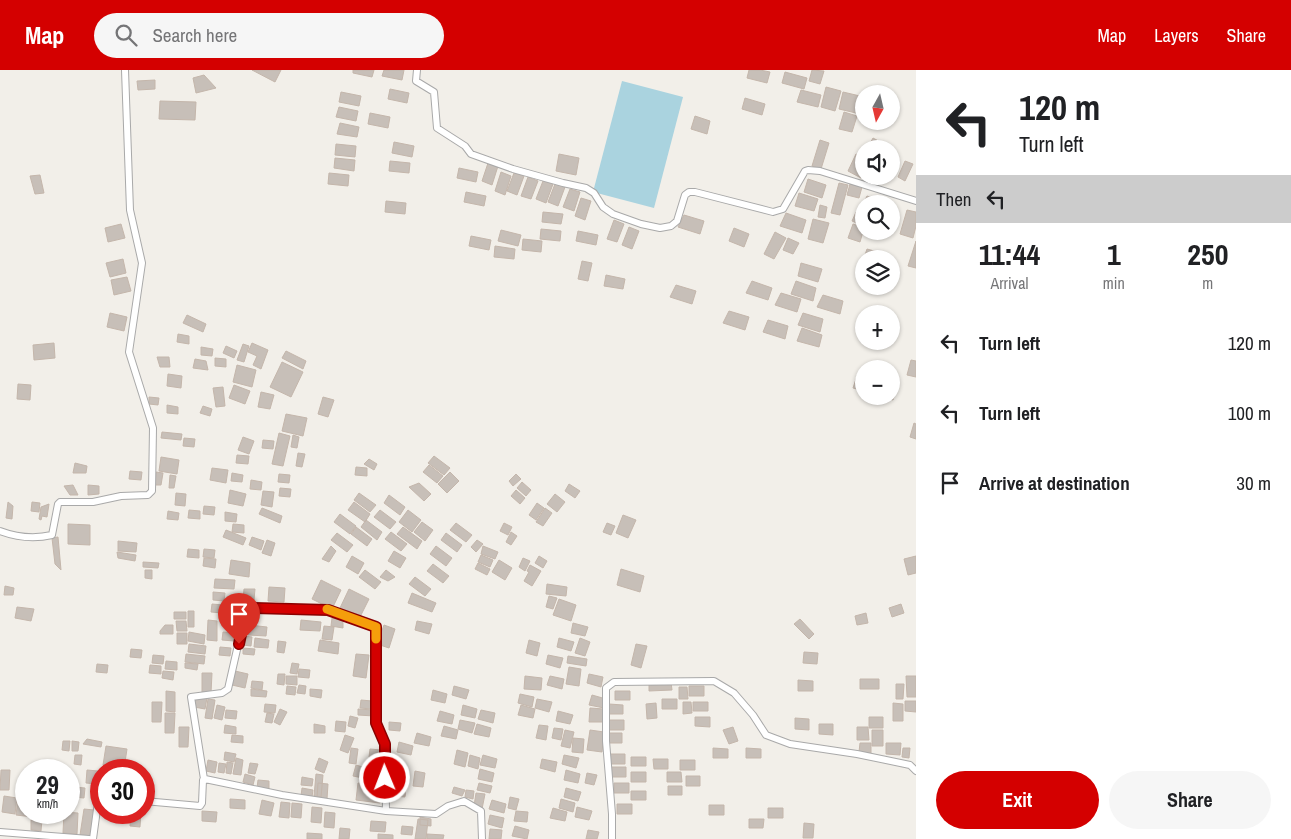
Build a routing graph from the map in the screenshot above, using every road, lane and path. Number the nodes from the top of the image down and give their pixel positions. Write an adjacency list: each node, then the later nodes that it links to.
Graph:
1 (124, 70): 4 (street)
2 (417, 70): 3 (street)
3 (916, 201)
4 (0, 531)
5 (916, 771): 13 (street)
6 (204, 779): 7 (street); 8 (street); 8 (street)
7 (155, 802)
8 (386, 811): 12 (street)
9 (94, 824): 11 (street)
10 (0, 832): 11 (street)
11 (91, 839)
12 (482, 839)
13 (612, 839)

